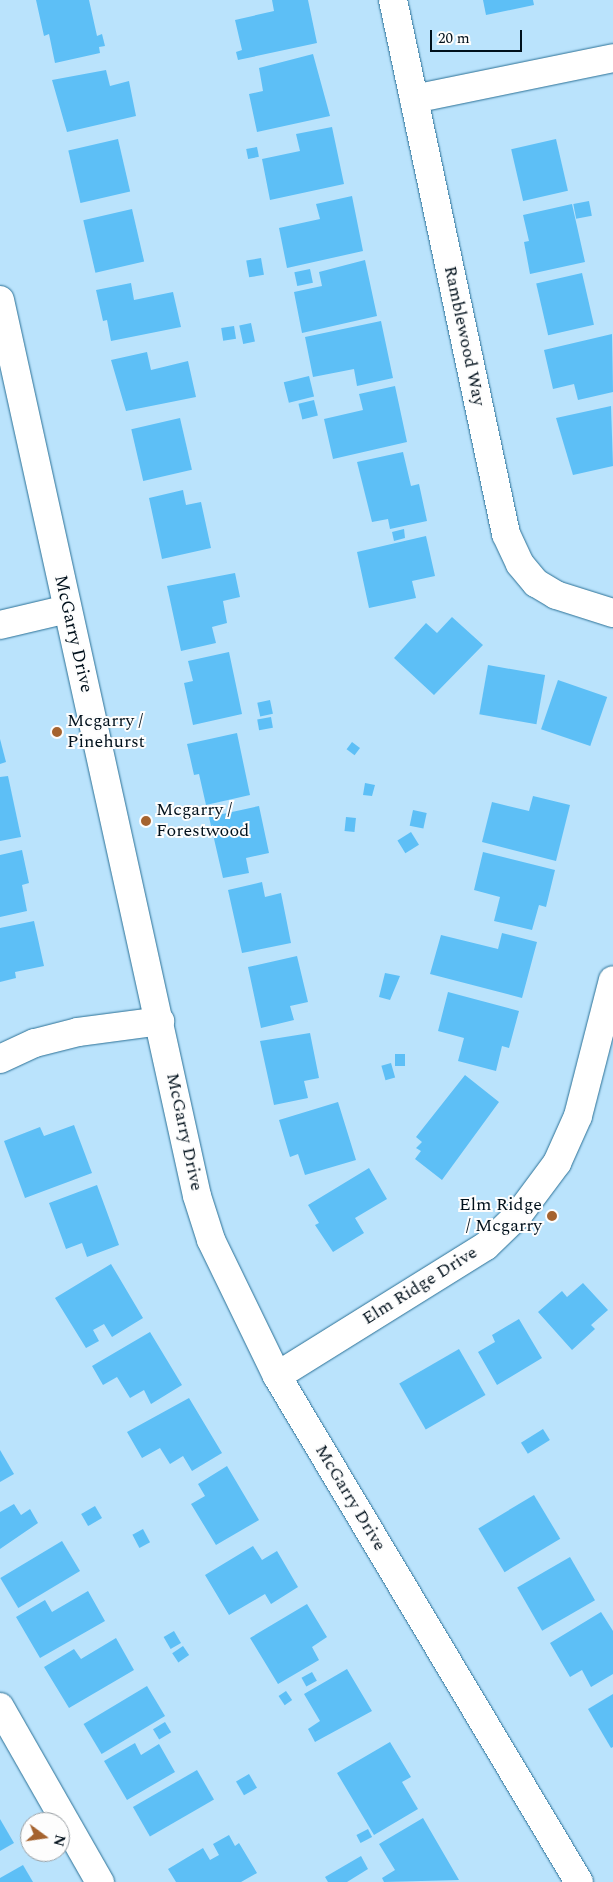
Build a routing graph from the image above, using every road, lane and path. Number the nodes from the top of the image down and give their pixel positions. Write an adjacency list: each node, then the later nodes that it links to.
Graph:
1 (393, 0): 3 (street, Ramblewood Way)
2 (613, 58): 3 (street)
3 (414, 99): 6 (street, Ramblewood Way)
4 (0, 300): 5 (street, McGarry Drive)
5 (67, 609): 7 (street); 9 (street, McGarry Drive)
6 (613, 612)
7 (0, 625)
8 (613, 980): 11 (street, Elm Ridge Drive)
9 (160, 1021): 10 (street); 12 (street, McGarry Drive)
10 (0, 1059)
11 (602, 1071): 12 (street, Elm Ridge Drive)
12 (277, 1376): 15 (street, McGarry Drive)
13 (0, 1707): 14 (street)
14 (100, 1882)
15 (579, 1882)

